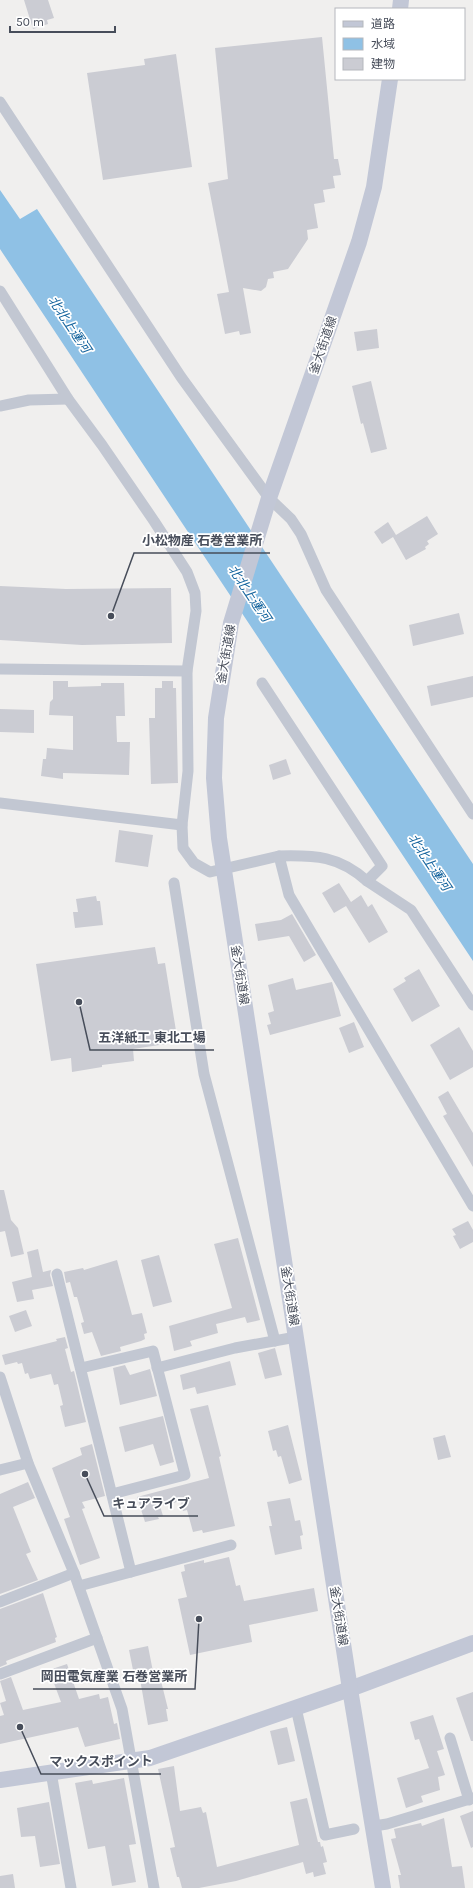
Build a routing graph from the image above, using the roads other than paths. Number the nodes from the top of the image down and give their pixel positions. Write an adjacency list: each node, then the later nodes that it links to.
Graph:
1 (390, 80): 6 (street, 釜大街道線)
2 (0, 102): 6 (street)
3 (0, 290): 4 (street)
4 (68, 399): 5 (street); 8 (street)
5 (0, 406)
6 (269, 498): 11 (street); 14 (street, 釜大街道線)
7 (0, 669): 8 (street)
8 (187, 671): 12 (street)
9 (262, 683): 15 (street)
10 (0, 803): 12 (street)
11 (473, 814)
12 (182, 825): 14 (street)
13 (279, 856): 14 (street); 15 (street); 18 (street)
14 (224, 870): 20 (street, 釜大街道線)
15 (367, 881): 17 (street)
16 (174, 883): 21 (street)
17 (473, 1005)
18 (473, 1206)
19 (57, 1274): 22 (street)
20 (296, 1337): 21 (street); 36 (street, 釜大街道線)
21 (275, 1341): 23 (street)
22 (81, 1368): 23 (street); 27 (street)
23 (157, 1368): 27 (street)
24 (0, 1377): 25 (street)
25 (28, 1463): 26 (street); 30 (street)
26 (0, 1470)
27 (112, 1494): 29 (street)
28 (231, 1545): 29 (street)
29 (131, 1572): 31 (street)
30 (74, 1573): 31 (street); 32 (street)
31 (79, 1586): 33 (street)
32 (0, 1602)
33 (97, 1638): 35 (street); 39 (street)
34 (473, 1643): 36 (street)
35 (0, 1674)
36 (350, 1689): 37 (street); 43 (street, 釜大街道線)
37 (296, 1708): 39 (street); 44 (street)
38 (450, 1738): 42 (street)
39 (131, 1761): 40 (street); 46 (street)
40 (51, 1772): 41 (street); 45 (street)
41 (0, 1780)
42 (471, 1799): 43 (street)
43 (374, 1826): 47 (street, 釜大街道線)
44 (354, 1830)
45 (71, 1888)
46 (154, 1888)
47 (384, 1888)

